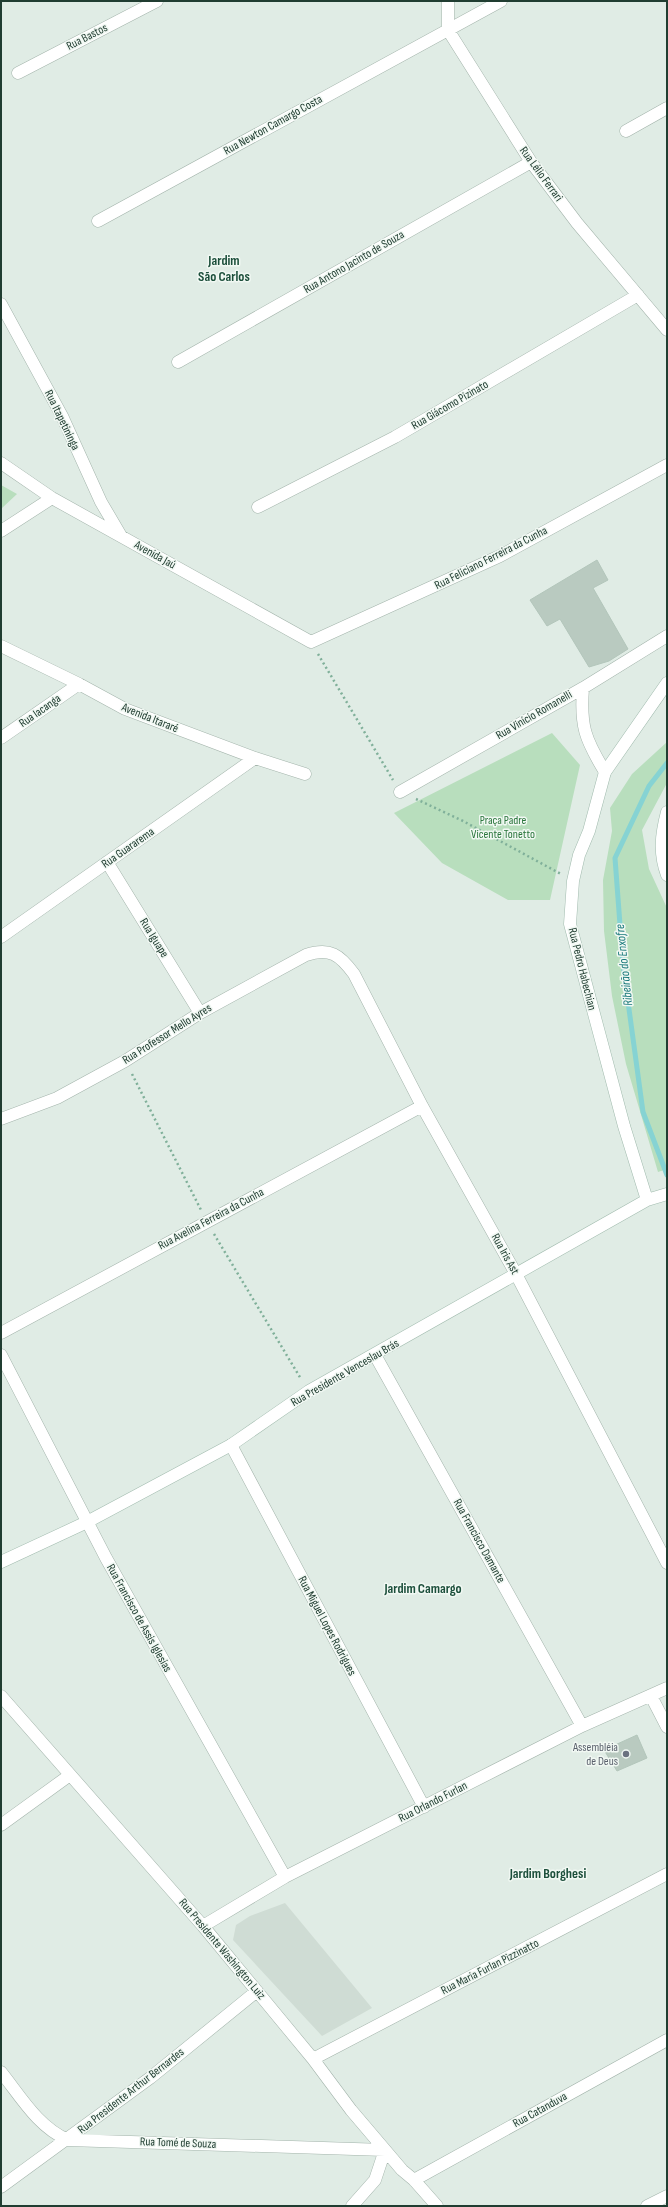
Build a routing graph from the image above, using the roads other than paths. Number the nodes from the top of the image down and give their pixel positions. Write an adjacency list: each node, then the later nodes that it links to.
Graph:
1 (157, 1): 5 (street, Rua Bastos)
2 (448, 1): 4 (street)
3 (501, 1): 4 (street, Rua Newton Camargo Costa)
4 (448, 30): 8 (street, Rua Lélio Ferrari); 9 (street, Rua Newton Camargo Costa)
5 (18, 72)
6 (667, 108): 7 (street)
7 (626, 131)
8 (531, 162): 10 (street, Rua Lélio Ferrari); 13 (street, Rua Antono Jacinto de Souza)
9 (98, 221)
10 (638, 295): 12 (street, Rua Lélio Ferrari); 17 (street, Rua Giácomo Pizinato)
11 (1, 304): 19 (street, Rua Itapetininga)
12 (667, 330)
13 (178, 362)
14 (1, 463): 16 (street, Avenida Jaú)
15 (667, 465): 21 (street, Rua Feliciano Ferreira da Cunha)
16 (52, 498): 18 (street); 19 (street, Avenida Jaú)
17 (258, 507)
18 (1, 531)
19 (122, 537): 21 (street, Avenida Jaú)
20 (667, 636): 25 (street, Rua Vinício Romanelli)
21 (311, 642)
22 (1, 646): 24 (street, Avenida Itararé)
23 (667, 683): 28 (street, Rua Pedro Habechian)
24 (79, 684): 26 (street, Rua Iacanga); 27 (street, Avenida Itararé)
25 (583, 688): 28 (street); 30 (street, Rua Vinício Romanelli)
26 (1, 738)
27 (255, 758): 29 (street, Avenida Itararé); 33 (street, Rua Guararema)
28 (605, 772): 41 (street, Rua Pedro Habechian)
29 (305, 774)
30 (400, 792)
31 (667, 812): 32 (street)
32 (664, 857): 34 (street)
33 (107, 862): 35 (street, Rua Guararema); 37 (street, Rua Iguape)
34 (667, 875)
35 (1, 937)
36 (333, 954): 37 (street, Rua Professor Mello Ayres); 38 (street, Rua Iris Ast)
37 (200, 1013): 39 (street, Rua Professor Mello Ayres)
38 (422, 1106): 42 (street, Rua Iris Ast); 43 (street, Rua Avelina Ferreira da Cunha)
39 (1, 1118)
40 (665, 1194): 41 (street, Rua Presidente Venceslau Brás)
41 (647, 1200): 42 (street, Rua Presidente Venceslau Brás)
42 (516, 1274): 45 (street, Rua Presidente Venceslau Brás); 49 (street, Rua Iris Ast)
43 (1, 1333)
44 (1, 1355): 47 (street, Rua Francisco de Assis Iglesias)
45 (375, 1355): 46 (street, Rua Presidente Venceslau Brás); 53 (street, Rua Francisco Damante)
46 (231, 1445): 47 (street, Rua Presidente Venceslau Brás); 56 (street, Rua Miguel Lopes Rodrigues)
47 (87, 1522): 48 (street, Rua Presidente Venceslau Brás); 59 (street, Rua Francisco de Assis Iglesias)
48 (1, 1562)
49 (667, 1563)
50 (667, 1688): 52 (street, Rua Orlando Furlan)
51 (1, 1696): 55 (street, Rua Presidente Washington Luiz)
52 (651, 1696): 53 (street, Rua Orlando Furlan); 54 (street)
53 (582, 1726): 56 (street, Rua Orlando Furlan)
54 (667, 1727)
55 (70, 1775): 57 (street); 60 (street, Rua Presidente Washington Luiz)
56 (424, 1807): 59 (street, Rua Orlando Furlan)
57 (1, 1825)
58 (667, 1874): 63 (street, Rua Maria Furlan Pizzinatto)
59 (285, 1877): 60 (street, Rua Orlando Furlan)
60 (203, 1926): 61 (street, Rua Presidente Washington Luiz)
61 (258, 1991): 63 (street, Rua Presidente Washington Luiz); 65 (street, Rua Presidente Arthur Bernardes)
62 (667, 2040): 67 (street, Rua Catanduva)
63 (312, 2059): 66 (street, Rua Presidente Washington Luiz)
64 (1, 2072): 65 (street, Rua Tomé de Souza)
65 (68, 2140): 66 (street, Rua Tomé de Souza); 68 (street, Rua Presidente Arthur Bernardes)
66 (385, 2150): 67 (street, Rua Presidente Washington Luiz); 70 (street)
67 (414, 2180): 71 (street, Rua Presidente Washington Luiz)
68 (1, 2187)
69 (667, 2196): 72 (street)
70 (352, 2206)
71 (437, 2206)
72 (647, 2206)

